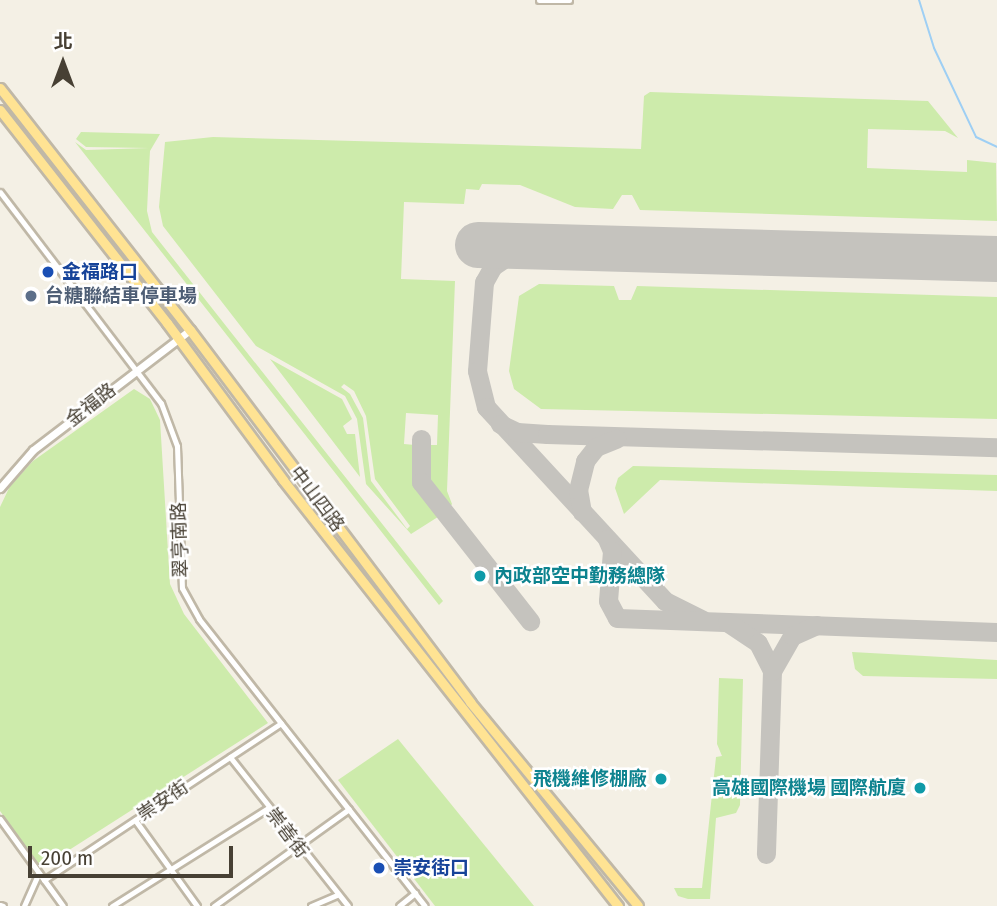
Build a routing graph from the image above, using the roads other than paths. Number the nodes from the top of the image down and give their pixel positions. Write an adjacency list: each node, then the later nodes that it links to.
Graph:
1 (539, 0): 2 (street)
2 (569, 0)
3 (0, 88): 6 (main road, 中山四路)
4 (0, 110): 7 (main road, 中山四路)
5 (0, 192): 8 (street, 翠亨南路)
6 (190, 330): 7 (street, 金福路); 34 (main road, 中山四路)
7 (178, 339): 8 (street, 金福路); 33 (main road, 中山四路)
8 (136, 369): 9 (street, 金福路); 10 (street, 翠亨南路)
9 (0, 488)
10 (281, 723): 11 (street, 崇安街); 13 (street, 翠亨南路)
11 (230, 757): 12 (street, 崇善街); 14 (street, 崇安街)
12 (268, 808): 16 (street, 崇善街); 17 (street)
13 (349, 809): 16 (street); 20 (street, 翠亨南路)
14 (135, 820): 17 (street); 19 (street, 崇安街)
15 (0, 821): 18 (street)
16 (300, 849): 21 (street, 崇善街); 28 (street)
17 (169, 870): 22 (street); 27 (street)
18 (38, 873): 19 (street); 23 (street)
19 (44, 880): 24 (street)
20 (415, 892): 31 (street); 32 (street, 翠亨南路)
21 (337, 895): 29 (street); 30 (street, 崇善街)
22 (125, 898): 25 (street); 26 (street)
23 (24, 906)
24 (63, 906)
25 (112, 906)
26 (130, 906)
27 (197, 906)
28 (214, 906)
29 (311, 906)
30 (348, 906)
31 (399, 906)
32 (425, 906)
33 (618, 906)
34 (638, 906)

